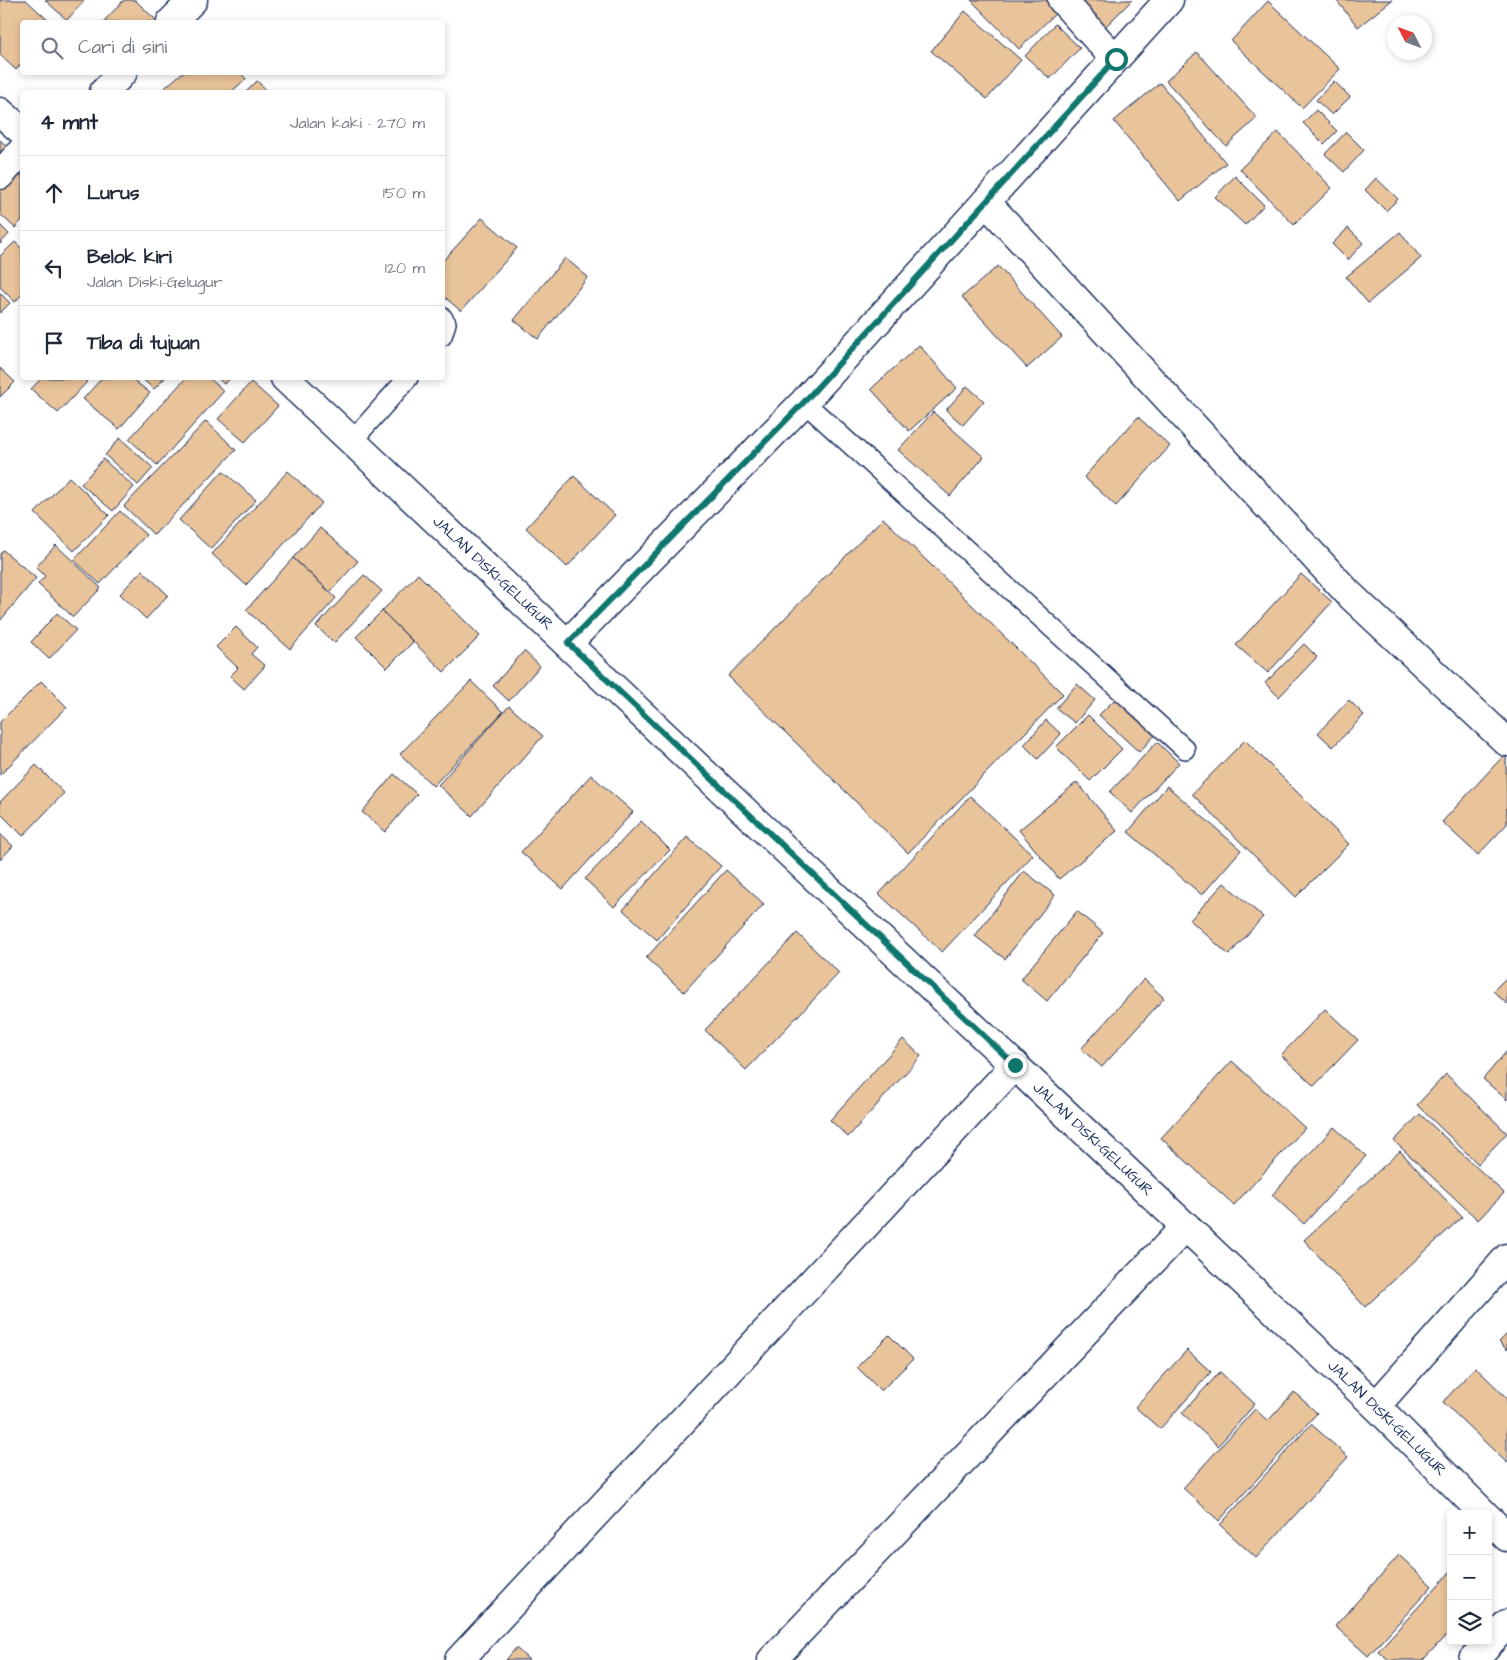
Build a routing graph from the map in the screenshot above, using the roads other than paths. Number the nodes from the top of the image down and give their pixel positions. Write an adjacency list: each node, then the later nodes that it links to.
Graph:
1 (192, 0): 4 (street)
2 (1062, 0): 5 (street)
3 (1169, 0): 5 (street)
4 (173, 20)
5 (1116, 59): 12 (street)
6 (120, 75): 7 (street)
7 (106, 90)
8 (0, 112): 9 (street)
9 (20, 129)
10 (20, 153): 11 (street)
11 (0, 176)
12 (986, 202): 15 (street); 18 (street)
13 (286, 380): 16 (street, JALAN DISKI–GELUGUR)
14 (406, 380): 16 (lane)
15 (804, 402): 17 (street); 19 (lane)
16 (352, 441): 17 (street, JALAN DISKI–GELUGUR)
17 (568, 643): 20 (street, JALAN DISKI–GELUGUR)
18 (1507, 742)
19 (1185, 749)
20 (1015, 1065): 21 (street, JALAN DISKI–GELUGUR); 28 (street)
21 (1186, 1226): 23 (street, JALAN DISKI–GELUGUR); 29 (street)
22 (1507, 1258): 23 (street)
23 (1376, 1406): 24 (street, JALAN DISKI–GELUGUR)
24 (1480, 1510)
25 (1492, 1522): 26 (street)
26 (1507, 1537)
27 (1507, 1624): 30 (street)
28 (459, 1660)
29 (772, 1660)
30 (1473, 1660)

